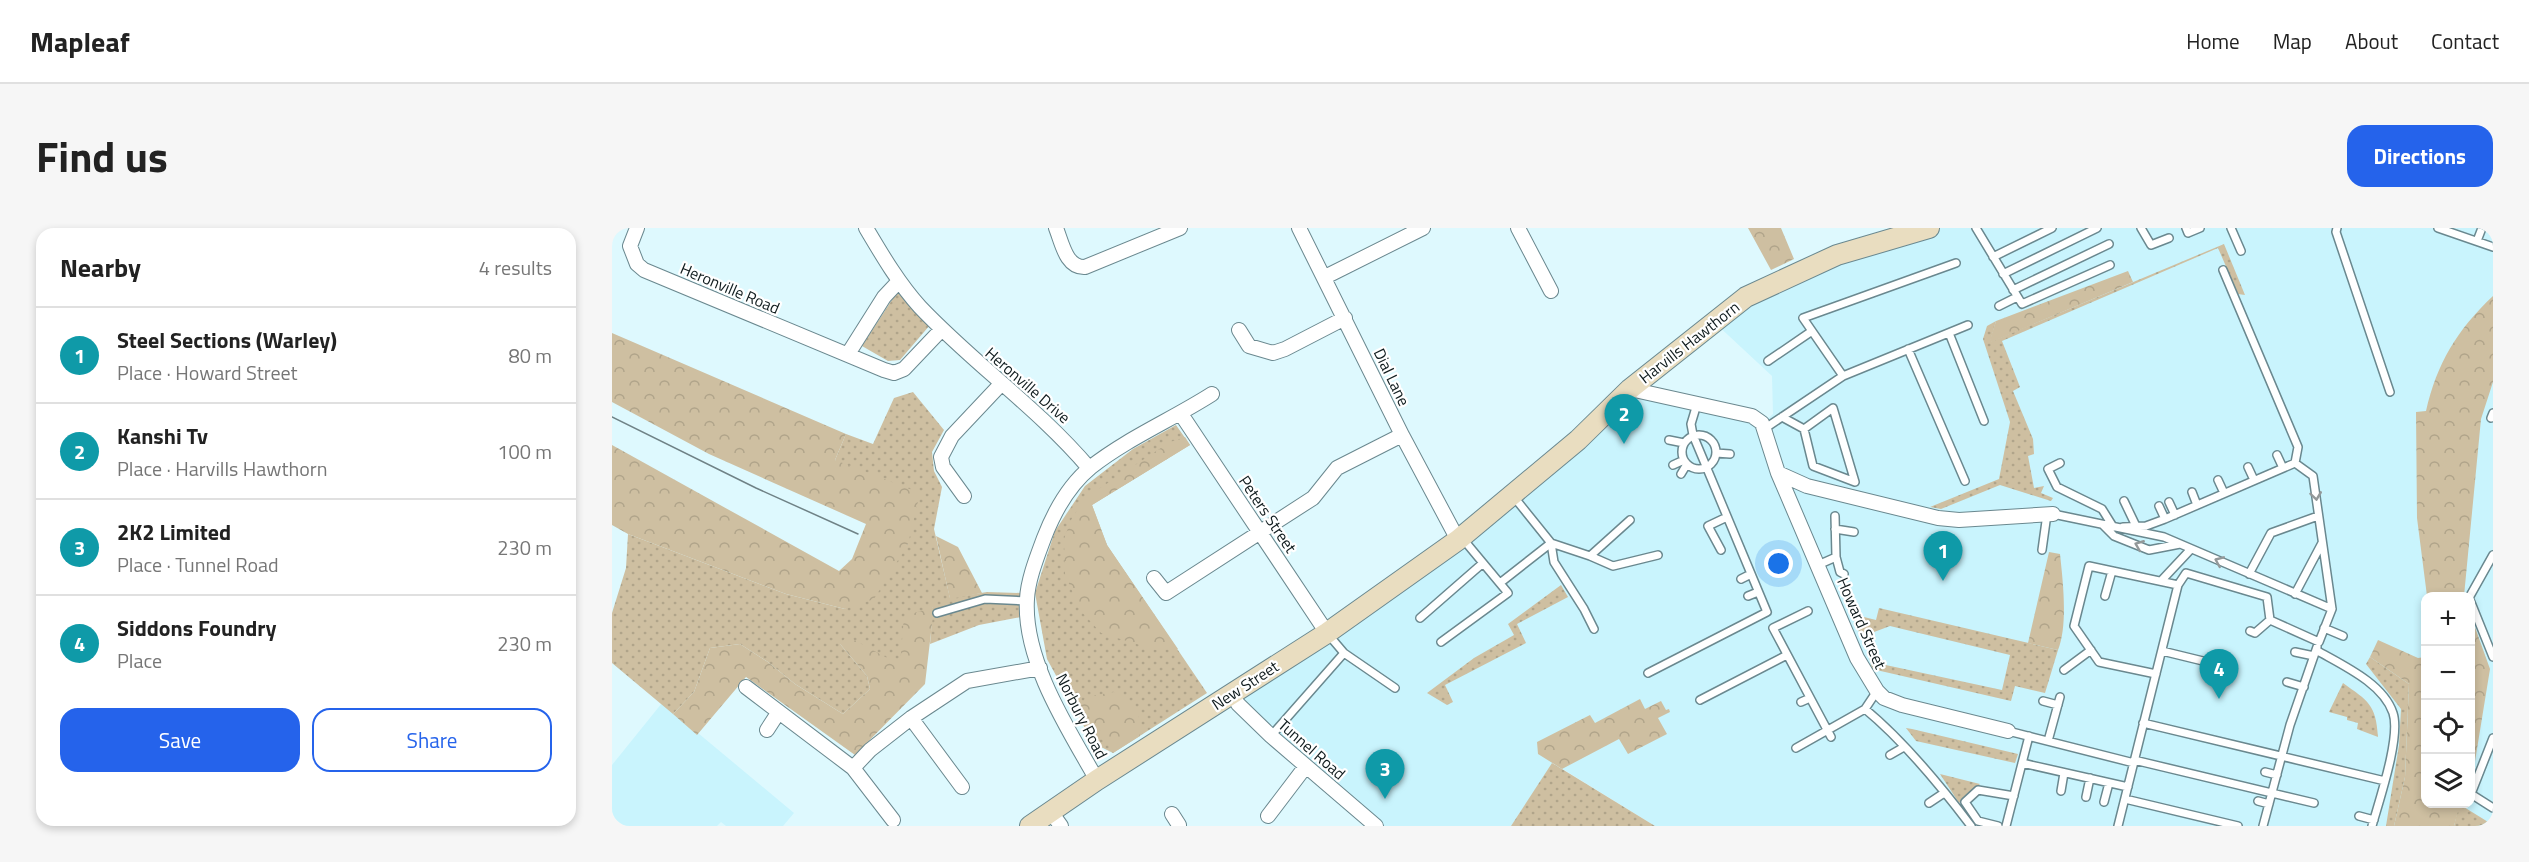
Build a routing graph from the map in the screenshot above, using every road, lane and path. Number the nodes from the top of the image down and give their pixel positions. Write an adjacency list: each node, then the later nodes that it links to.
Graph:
1 (637, 228): 41 (street, Heronville Road)
2 (866, 228): 30 (street)
3 (1056, 228): 4 (street)
4 (1180, 228)
5 (1299, 228): 29 (street, Dial Lane)
6 (1423, 228): 29 (street)
7 (1518, 228): 31 (street)
8 (1929, 228): 45 (street, Harvills Hawthorn)
9 (1976, 228): 24 (lane)
10 (2052, 228): 24 (lane)
11 (2097, 228): 28 (lane)
12 (2141, 228): 19 (lane)
13 (2186, 228): 14 (lane)
14 (2200, 228)
15 (2231, 228): 23 (lane)
16 (2337, 228): 46 (lane)
17 (2438, 228): 20 (lane)
18 (2482, 228): 20 (lane)
19 (2169, 238)
20 (2477, 241): 22 (lane)
21 (2109, 244): 32 (lane)
22 (2493, 247)
23 (2241, 251)
24 (1992, 257): 28 (lane)
25 (1956, 263): 38 (lane)
26 (2110, 265): 32 (lane)
27 (2223, 270): 63 (lane)
28 (2003, 274): 32 (lane)
29 (1325, 277): 34 (street, Dial Lane)
30 (899, 281): 36 (street); 41 (street)
31 (1551, 291)
32 (2015, 293): 33 (lane)
33 (1999, 306)
34 (1345, 318): 37 (street); 54 (street, Dial Lane)
35 (1968, 325): 39 (lane)
36 (942, 329): 41 (street, Heronville Road); 44 (street, Heronville Drive)
37 (1239, 330)
38 (1812, 331): 42 (lane); 43 (lane)
39 (1949, 333): 40 (lane); 51 (lane)
40 (1908, 350): 43 (lane); 73 (lane)
41 (848, 354)
42 (1768, 361)
43 (1843, 376): 50 (lane)
44 (1001, 384): 67 (street, Heronville Drive); 77 (street)
45 (1630, 389): 48 (street); 76 (street, Harvills Hawthorn)
46 (2390, 392)
47 (1212, 394): 49 (street, Norbury Road)
48 (1697, 404): 52 (street); 55 (lane)
49 (1181, 414): 67 (street, Norbury Road); 95 (street, Peters Street)
50 (1782, 417): 52 (lane); 53 (lane)
51 (1984, 421)
52 (1764, 429): 70 (street, Howard Street)
53 (1804, 429): 53 (lane)
54 (1402, 435): 95 (street); 96 (street, Dial Lane)
55 (1693, 435): 57 (lane); 58 (lane); 65 (lane)
56 (1669, 440): 57 (lane)
57 (1684, 443): 61 (lane)
58 (1716, 453): 59 (lane); 65 (lane)
59 (1730, 454)
60 (2277, 455): 68 (lane)
61 (1686, 462): 64 (lane); 65 (lane); 69 (lane)
62 (2060, 463): 90 (lane)
63 (2295, 463): 68 (lane); 85 (lane, one-way to 85)
64 (1673, 465)
65 (1706, 467): 86 (lane)
66 (2248, 467): 72 (lane)
67 (1089, 468): 125 (street, Norbury Road)
68 (2283, 468): 72 (lane)
69 (1681, 474)
70 (1778, 474): 82 (street); 110 (street, Howard Street)
71 (2218, 480): 75 (lane)
72 (2254, 480): 75 (lane)
73 (1965, 481)
74 (2192, 492): 80 (lane)
75 (2224, 494): 80 (lane)
76 (1512, 495): 96 (street, Harvills Hawthorn); 97 (lane)
77 (964, 496)
78 (2124, 501): 91 (lane)
79 (2169, 502): 83 (lane)
80 (2198, 505): 83 (lane)
81 (2159, 506): 87 (lane)
82 (2050, 514): 89 (lane); 102 (lane)
83 (2175, 515): 87 (lane)
84 (1835, 516): 93 (lane)
85 (2318, 516): 98 (lane); 114 (lane)
86 (1727, 517): 101 (lane); 107 (lane)
87 (2165, 519): 91 (lane)
88 (1630, 520): 105 (lane)
89 (2102, 524): 90 (lane); 99 (lane, one-way to 89)
90 (2112, 525): 92 (lane)
91 (2136, 526): 92 (lane)
92 (2123, 527): 99 (lane)
93 (1836, 529): 94 (lane); 106 (lane)
94 (1854, 532)
95 (1261, 534): 115 (street); 137 (street, Peters Street)
96 (1460, 538): 109 (lane); 137 (street, New Street)
97 (1551, 543): 105 (lane); 118 (lane); 135 (lane)
98 (2322, 543): 122 (lane); 127 (lane)
99 (2180, 544): 100 (lane)
100 (2191, 549): 114 (lane, one-way to 100); 117 (lane)
101 (1721, 550)
102 (2042, 550)
103 (1658, 555): 105 (lane)
104 (2493, 555): 121 (lane)
105 (1590, 556)
106 (1836, 556): 110 (lane); 113 (lane)
107 (1744, 558): 108 (lane); 112 (lane)
108 (1734, 562)
109 (1483, 563): 118 (lane); 132 (lane)
110 (1818, 565): 159 (street, Howard Street)
111 (2112, 571): 117 (lane); 124 (lane); 143 (lane)
112 (1751, 574): 116 (lane); 120 (lane)
113 (1844, 574)
114 (2249, 574): 122 (lane)
115 (1154, 578)
116 (1741, 579)
117 (2160, 581): 119 (lane)
118 (1500, 583): 140 (lane)
119 (2178, 585): 130 (lane); 144 (lane)
120 (1758, 592): 123 (lane); 153 (lane)
121 (2473, 592)
122 (2295, 594): 127 (lane)
123 (1748, 596)
124 (2105, 596)
125 (1027, 602): 131 (lane); 151 (street, Norbury Road)
126 (2259, 609): 130 (lane)
127 (2331, 609): 134 (lane)
128 (2475, 610): 142 (lane)
129 (1808, 611): 148 (lane)
130 (2269, 611): 133 (lane)
131 (937, 614)
132 (1420, 618)
133 (2270, 620): 136 (lane); 141 (lane)
134 (2324, 628): 138 (lane); 141 (lane)
135 (1594, 629)
136 (2250, 631)
137 (1327, 633): 146 (lane); 160 (street, New Street)
138 (2343, 636)
139 (2493, 636): 142 (lane)
140 (1440, 642)
141 (2319, 642): 147 (lane)
142 (2488, 643): 149 (lane)
143 (2091, 650): 152 (lane); 154 (lane)
144 (2162, 651): 150 (lane); 154 (lane)
145 (2295, 652): 147 (lane)
146 (1344, 653): 158 (lane); 174 (lane)
147 (2315, 653): 157 (lane); 191 (lane)
148 (1787, 655): 161 (lane); 162 (lane)
149 (2493, 657)
150 (2203, 661)
151 (1040, 668): 169 (street); 190 (street, Norbury Road)
152 (2064, 670)
153 (1648, 674)
154 (2156, 674): 167 (lane)
155 (2288, 682): 157 (lane)
156 (746, 687): 168 (street)
157 (2304, 687): 181 (lane)
158 (1395, 688)
159 (1876, 691): 166 (lane); 172 (street, Howard Street)
160 (1232, 693): 174 (street, Tunnel Road); 190 (street, New Street)
161 (1810, 698): 164 (lane); 173 (lane)
162 (1700, 700)
163 (2043, 701): 177 (lane)
164 (1802, 702)
165 (2138, 708): 167 (lane)
166 (1865, 709): 173 (lane); 178 (lane)
167 (2147, 710): 170 (lane)
168 (778, 713): 171 (street); 185 (street)
169 (911, 718): 185 (street); 193 (street)
170 (2144, 723): 181 (lane); 182 (lane)
171 (767, 730)
172 (2008, 731): 175 (lane)
173 (1829, 734): 179 (lane)
174 (1271, 736): 184 (street, Tunnel Road)
175 (2029, 736): 177 (lane); 183 (lane)
176 (2493, 738): 208 (lane)
177 (2048, 741): 182 (lane)
178 (1904, 747): 180 (lane); 196 (lane)
179 (1797, 748)
180 (1890, 755)
181 (2282, 757): 188 (lane); 191 (lane)
182 (2134, 762): 194 (lane); 197 (lane)
183 (2022, 763): 187 (lane); 198 (lane)
184 (1306, 766): 209 (street); 213 (street, Tunnel Road)
185 (853, 768): 212 (street)
186 (2265, 772): 188 (lane)
187 (2064, 773): 189 (lane); 195 (lane)
188 (2277, 775): 197 (lane)
189 (2090, 778): 192 (lane); 199 (lane)
190 (1097, 780): 211 (street, New Street)
191 (2385, 781): 215 (lane)
192 (2109, 783): 194 (lane); 203 (lane)
193 (962, 787)
194 (2128, 787): 201 (lane)
195 (2061, 792)
196 (1944, 793): 200 (lane); 218 (lane)
197 (2272, 793): 204 (lane); 205 (lane)
198 (2014, 796): 219 (lane); 220 (lane)
199 (2086, 797)
200 (1936, 798): 206 (lane); 207 (lane)
201 (2125, 799): 214 (lane); 221 (lane)
202 (2258, 801): 204 (lane)
203 (2104, 802)
204 (2271, 803): 222 (lane)
205 (2314, 803)
206 (1929, 804)
207 (1941, 807)
208 (2493, 808)
209 (1268, 816)
210 (2359, 816): 215 (lane)
211 (1056, 819): 216 (street, New Street)
212 (893, 820)
213 (1362, 821): 217 (street, Tunnel Road)
214 (2121, 822)
215 (2373, 823)
216 (1030, 826)
217 (1376, 826)
218 (1971, 826)
219 (1998, 826)
220 (2006, 826)
221 (2238, 826)
222 (2263, 826)

